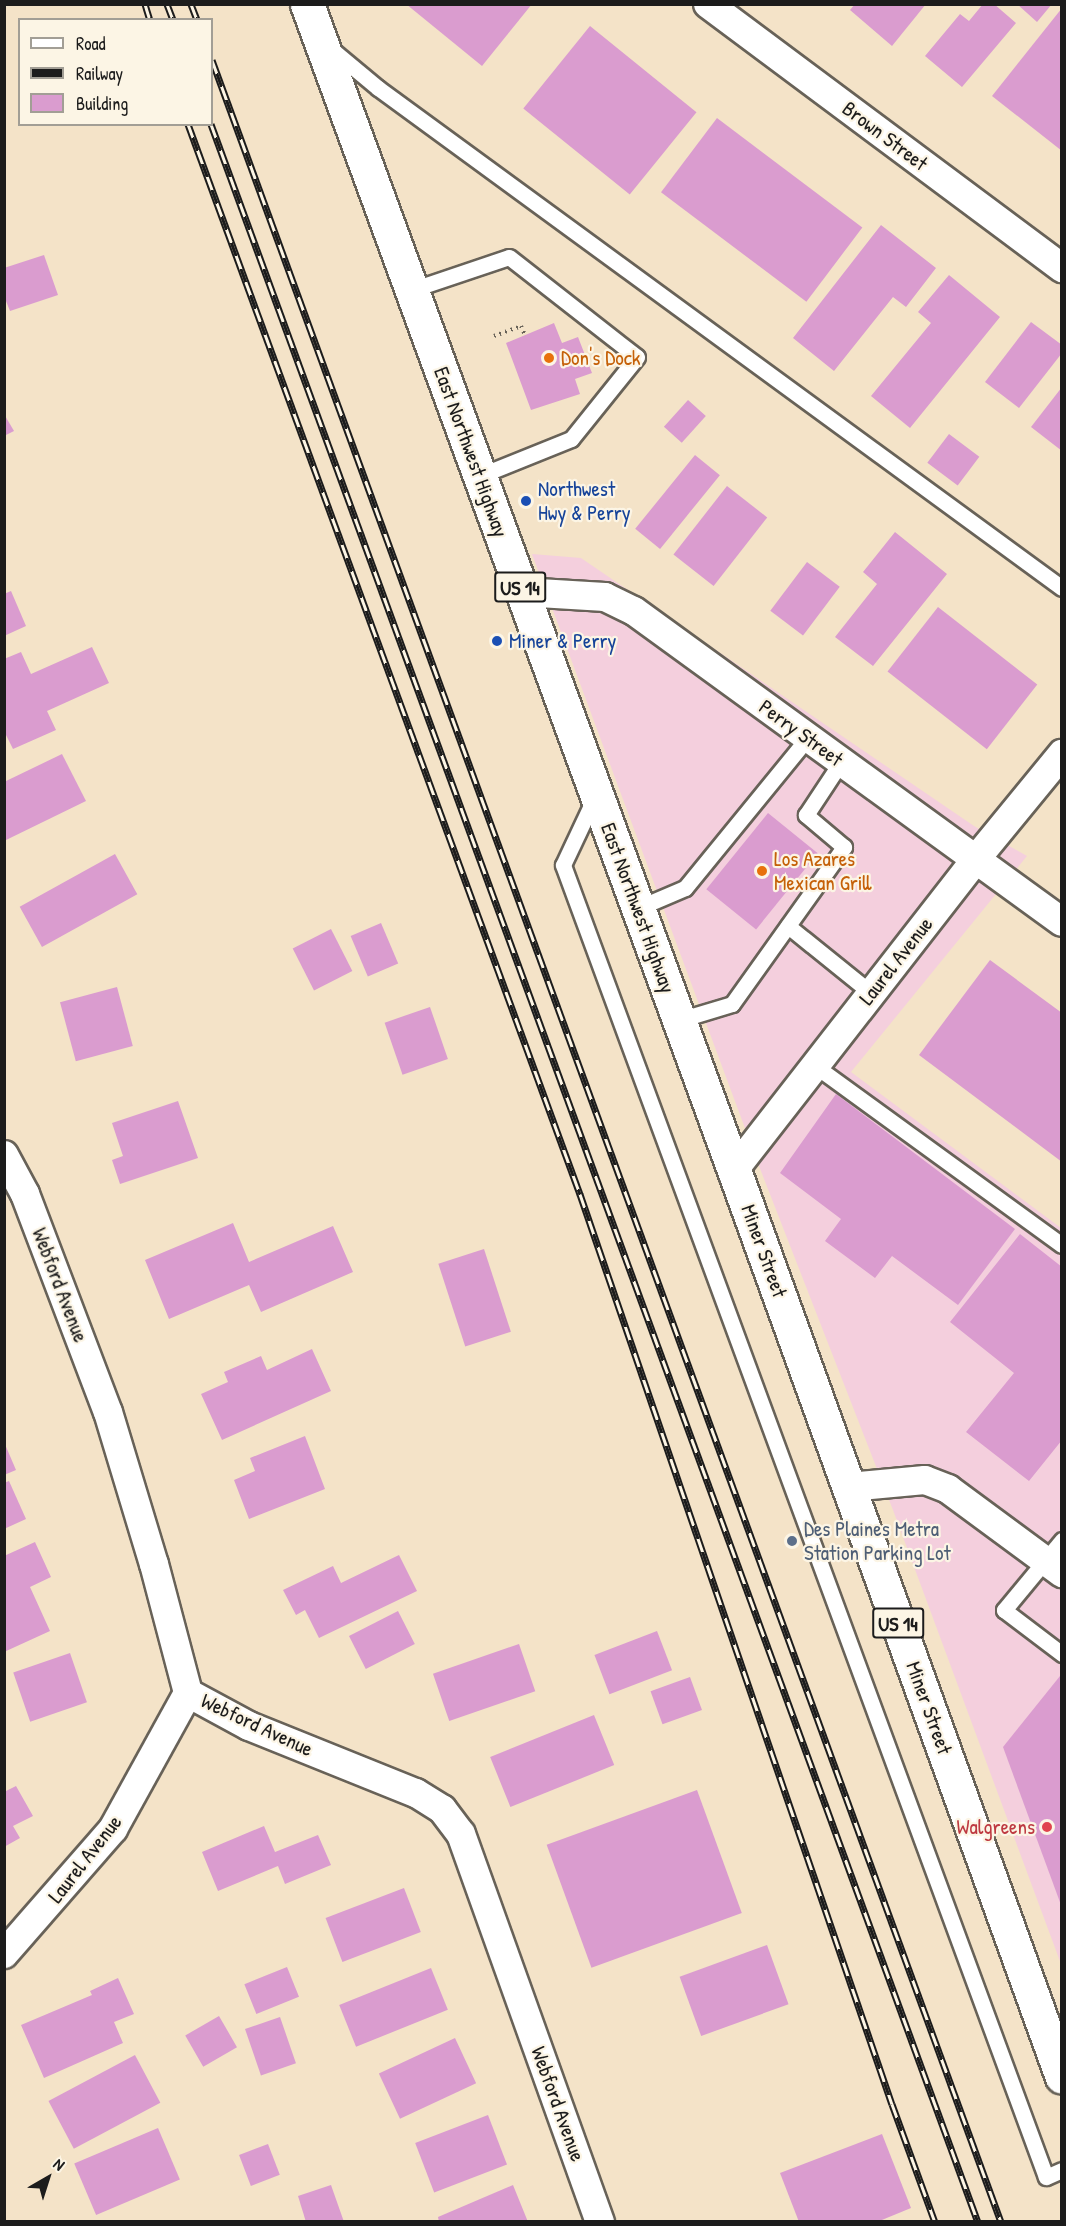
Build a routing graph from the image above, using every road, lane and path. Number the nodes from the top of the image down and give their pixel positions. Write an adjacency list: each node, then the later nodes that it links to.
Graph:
1 (307, 4): 3 (main road, East Northwest Highway / US 14)
2 (708, 4): 4 (street, Brown Street)
3 (319, 39): 5 (main road, East Northwest Highway / US 14); 9 (lane)
4 (1062, 268)
5 (411, 290): 8 (main road, East Northwest Highway / US 14); 8 (lane)
6 (525, 335): 7 (path)
7 (494, 336)
8 (479, 476): 10 (main road, East Northwest Highway / US 14)
9 (1062, 588)
10 (522, 592): 11 (street, Perry Street); 14 (main road, East Northwest Highway / US 14)
11 (808, 737): 13 (street, Perry Street); 16 (lane)
12 (1062, 754): 15 (street, Laurel Avenue)
13 (841, 762): 15 (street, Perry Street); 18 (lane)
14 (596, 794): 16 (main road, East Northwest Highway / US 14); 31 (lane)
15 (976, 859): 17 (street, Perry Street); 19 (street, Laurel Avenue)
16 (638, 908): 20 (main road, East Northwest Highway / US 14)
17 (1062, 922)
18 (788, 926): 19 (lane); 20 (lane)
19 (871, 993): 21 (street, Laurel Avenue)
20 (679, 1020): 23 (main road, East Northwest Highway / US 14)
21 (814, 1065): 23 (street, Laurel Avenue); 24 (lane)
22 (4, 1155): 28 (street, Webford Avenue)
23 (734, 1170): 25 (main road, Miner Street / US 14)
24 (1062, 1245)
25 (849, 1487): 26 (street); 30 (main road, Miner Street / US 14)
26 (1056, 1558): 27 (lane)
27 (1062, 1654)
28 (188, 1693): 29 (street, Laurel Avenue); 32 (street, Webford Avenue)
29 (4, 1954)
30 (1062, 2077)
31 (1062, 2170)
32 (600, 2222)

